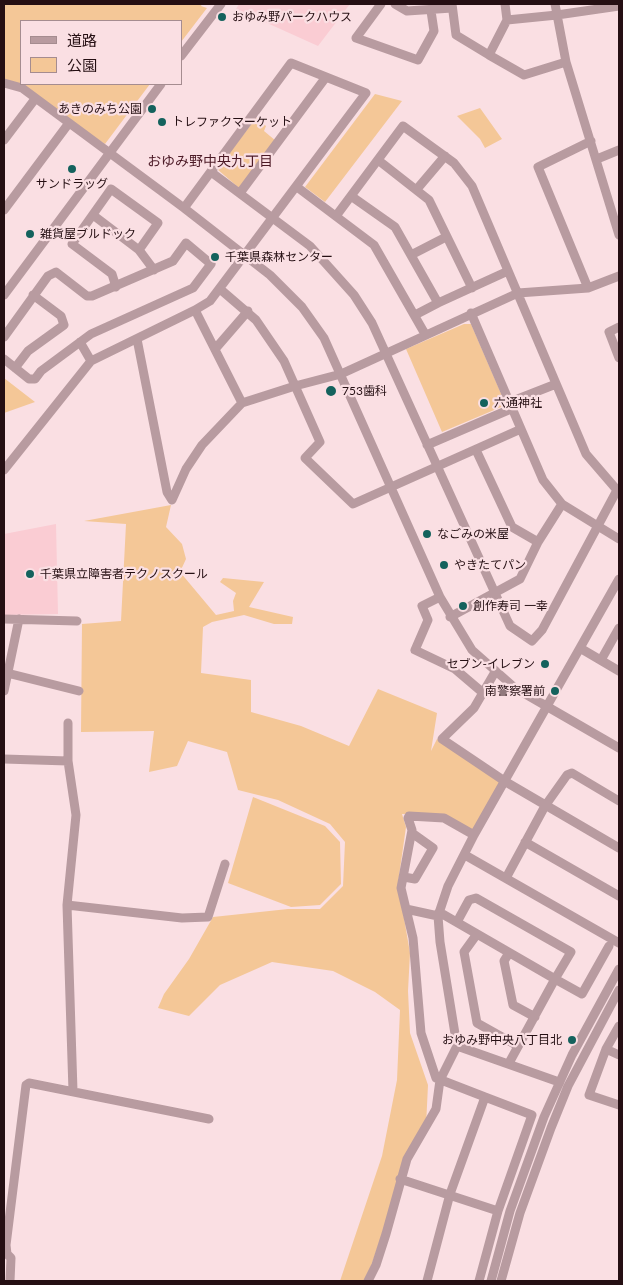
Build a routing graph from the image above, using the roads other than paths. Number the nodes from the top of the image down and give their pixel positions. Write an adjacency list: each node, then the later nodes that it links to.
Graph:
1 (221, 4): 11 (street)
2 (381, 4): 8 (street)
3 (395, 4): 8 (street)
4 (505, 4): 10 (street)
5 (555, 4): 9 (street)
6 (452, 6): 8 (street); 12 (street)
7 (619, 6): 9 (street)
8 (431, 10)
9 (557, 15): 10 (street); 13 (street)
10 (507, 20): 12 (street)
11 (182, 55)
12 (489, 55): 13 (street)
13 (566, 62): 20 (street)
14 (326, 78): 26 (street); 27 (street); 29 (street)
15 (4, 83): 17 (street)
16 (160, 85): 22 (street)
17 (35, 99): 18 (street); 19 (street)
18 (69, 124): 22 (street); 32 (street)
19 (4, 140)
20 (591, 141): 24 (street); 46 (street)
21 (619, 150): 24 (street)
22 (109, 154): 31 (street); 50 (street)
23 (445, 156): 25 (street); 28 (street); 42 (street)
24 (597, 159): 36 (street)
25 (378, 160): 28 (street); 30 (street)
26 (211, 172): 29 (street); 31 (street)
27 (297, 187): 34 (street); 35 (street)
28 (417, 189): 37 (street)
29 (240, 193): 35 (street)
30 (351, 196): 34 (street); 39 (street)
31 (184, 208): 40 (street)
32 (4, 210)
33 (93, 215): 38 (street); 38 (street); 44 (street)
34 (336, 216): 55 (street)
35 (273, 219): 40 (street); 62 (street)
36 (619, 235)
37 (446, 237): 39 (street); 45 (street)
38 (139, 250): 41 (street)
39 (411, 255): 51 (street)
40 (245, 256): 47 (street); 67 (street)
41 (154, 270): 44 (street); 60 (street)
42 (508, 271): 45 (street); 48 (street)
43 (619, 276): 46 (street)
44 (116, 287): 49 (street)
45 (472, 288): 51 (street)
46 (588, 288): 48 (street)
47 (220, 289): 52 (street); 53 (street)
48 (518, 293): 54 (street); 68 (street)
49 (33, 295): 58 (street); 66 (street)
50 (4, 296)
51 (438, 303): 55 (street)
52 (195, 310): 59 (street); 61 (street)
53 (248, 312): 61 (street); 69 (street)
54 (471, 313): 57 (street); 71 (street)
55 (415, 314): 57 (street)
56 (619, 327): 63 (street)
57 (425, 334): 62 (street)
58 (4, 337)
59 (137, 339): 65 (street); 70 (street)
60 (80, 342): 65 (street); 66 (street)
61 (216, 348): 70 (street)
62 (384, 353): 67 (street); 73 (street)
63 (619, 358)
64 (4, 359): 66 (street)
65 (91, 361): 76 (street)
66 (15, 368)
67 (341, 374): 69 (street); 77 (street)
68 (556, 384): 71 (street); 79 (street)
69 (295, 386): 70 (street); 77 (street)
70 (242, 404)
71 (511, 405): 72 (street); 73 (street)
72 (521, 430): 74 (street); 78 (street)
73 (427, 445): 75 (street)
74 (476, 450): 75 (street); 81 (street)
75 (437, 467): 77 (street); 83 (street)
76 (4, 469)
77 (390, 487): 84 (street)
78 (562, 504): 79 (street); 81 (street)
79 (597, 526): 80 (street); 83 (street)
80 (619, 539)
81 (538, 542): 83 (street)
82 (619, 579): 90 (street)
83 (496, 592): 85 (street)
84 (440, 597): 85 (street); 97 (street)
85 (450, 617): 93 (street)
86 (4, 619): 87 (street)
87 (19, 619): 88 (street); 94 (street)
88 (77, 621)
89 (619, 628): 91 (street)
90 (580, 648): 91 (street); 98 (street)
91 (601, 660): 92 (street)
92 (619, 671)
93 (494, 672): 97 (street); 98 (street)
94 (8, 673): 95 (street); 96 (street)
95 (79, 691)
96 (4, 692)
97 (482, 692): 103 (street)
98 (546, 707): 100 (street); 103 (street)
99 (68, 723): 102 (street)
100 (619, 748)
101 (4, 759): 102 (street)
102 (68, 761): 115 (street)
103 (506, 782): 105 (street); 107 (street)
104 (619, 801): 105 (street)
105 (545, 806): 108 (street); 109 (street)
106 (412, 834): 107 (street); 112 (street); 112 (street)
107 (474, 835): 110 (street)
108 (525, 842): 113 (street); 114 (street)
109 (619, 848)
110 (464, 855): 113 (street); 117 (street)
111 (225, 864): 115 (street)
112 (404, 877): 116 (street)
113 (506, 878): 120 (street)
114 (619, 896)
115 (67, 904): 135 (street)
116 (406, 909): 117 (street); 133 (street)
117 (438, 914): 118 (street); 128 (street)
118 (457, 922): 119 (street); 124 (street)
119 (477, 934): 122 (street); 129 (street)
120 (619, 943)
121 (609, 946): 124 (street)
122 (509, 953): 124 (street); 126 (street)
123 (619, 969): 134 (street)
124 (555, 979): 126 (street)
125 (619, 990): 147 (street)
126 (535, 1017): 129 (street)
127 (619, 1026): 130 (street)
128 (457, 1046): 132 (street); 133 (street)
129 (518, 1046): 132 (street)
130 (606, 1050): 131 (street); 137 (street)
131 (619, 1055)
132 (509, 1063): 134 (street)
133 (440, 1080): 136 (street); 139 (street)
134 (559, 1082): 146 (street)
135 (73, 1091): 138 (street); 143 (street)
136 (485, 1096): 140 (street); 141 (street)
137 (619, 1105)
138 (209, 1119)
139 (400, 1179): 140 (street); 142 (street)
140 (450, 1194): 141 (street); 144 (street)
141 (498, 1211): 145 (street)
142 (371, 1280)
143 (10, 1281)
144 (427, 1281)
145 (479, 1281)
146 (491, 1281)
147 (501, 1281)

